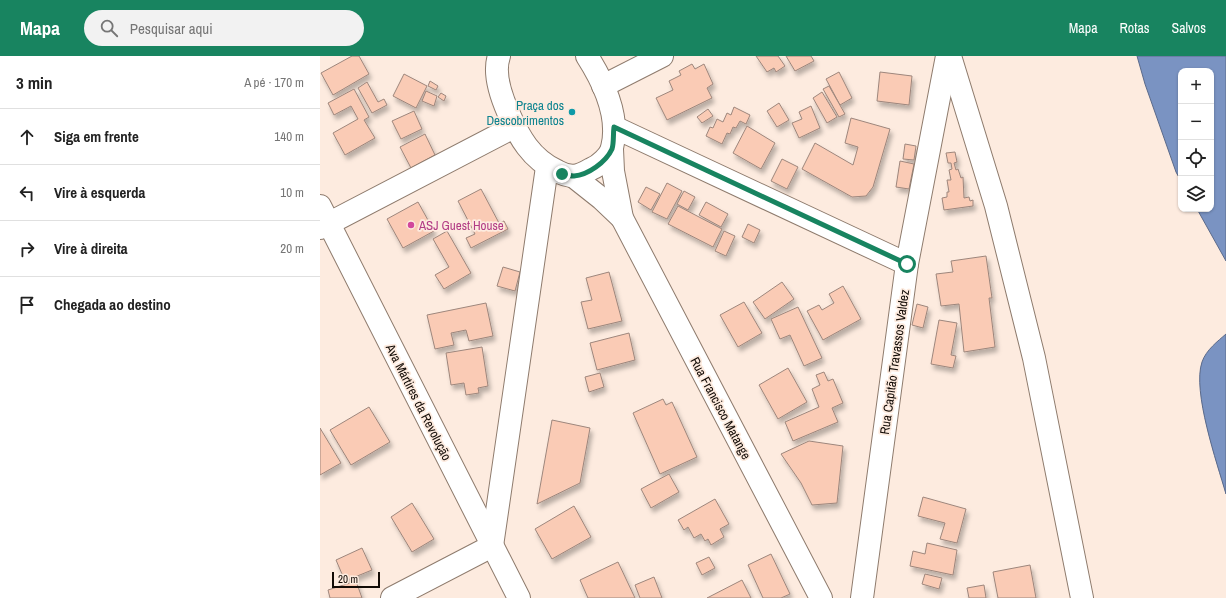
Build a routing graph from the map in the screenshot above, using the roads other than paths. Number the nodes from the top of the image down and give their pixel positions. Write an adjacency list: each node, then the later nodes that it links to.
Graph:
1 (587, 56): 6 (street)
2 (662, 56): 6 (street)
3 (947, 56): 14 (street, Rua Capitão Travassos Valdez)
4 (950, 56): 20 (street)
5 (494, 58): 7 (street)
6 (603, 86): 8 (street)
7 (514, 127): 10 (street); 13 (street)
8 (614, 127): 9 (street); 14 (street)
9 (612, 149): 11 (street); 12 (street)
10 (547, 167): 11 (street); 15 (street)
11 (573, 176): 12 (street)
12 (622, 218): 18 (street, Rua Francisco Matange)
13 (323, 219): 15 (street, Ava Mártires da Revolução)
14 (907, 264): 19 (street, Rua Capitão Travassos Valdez)
15 (492, 546): 16 (street); 17 (street, Ava Mártires da Revolução)
16 (392, 598)
17 (519, 598)
18 (821, 598)
19 (862, 598)
20 (1082, 598)

